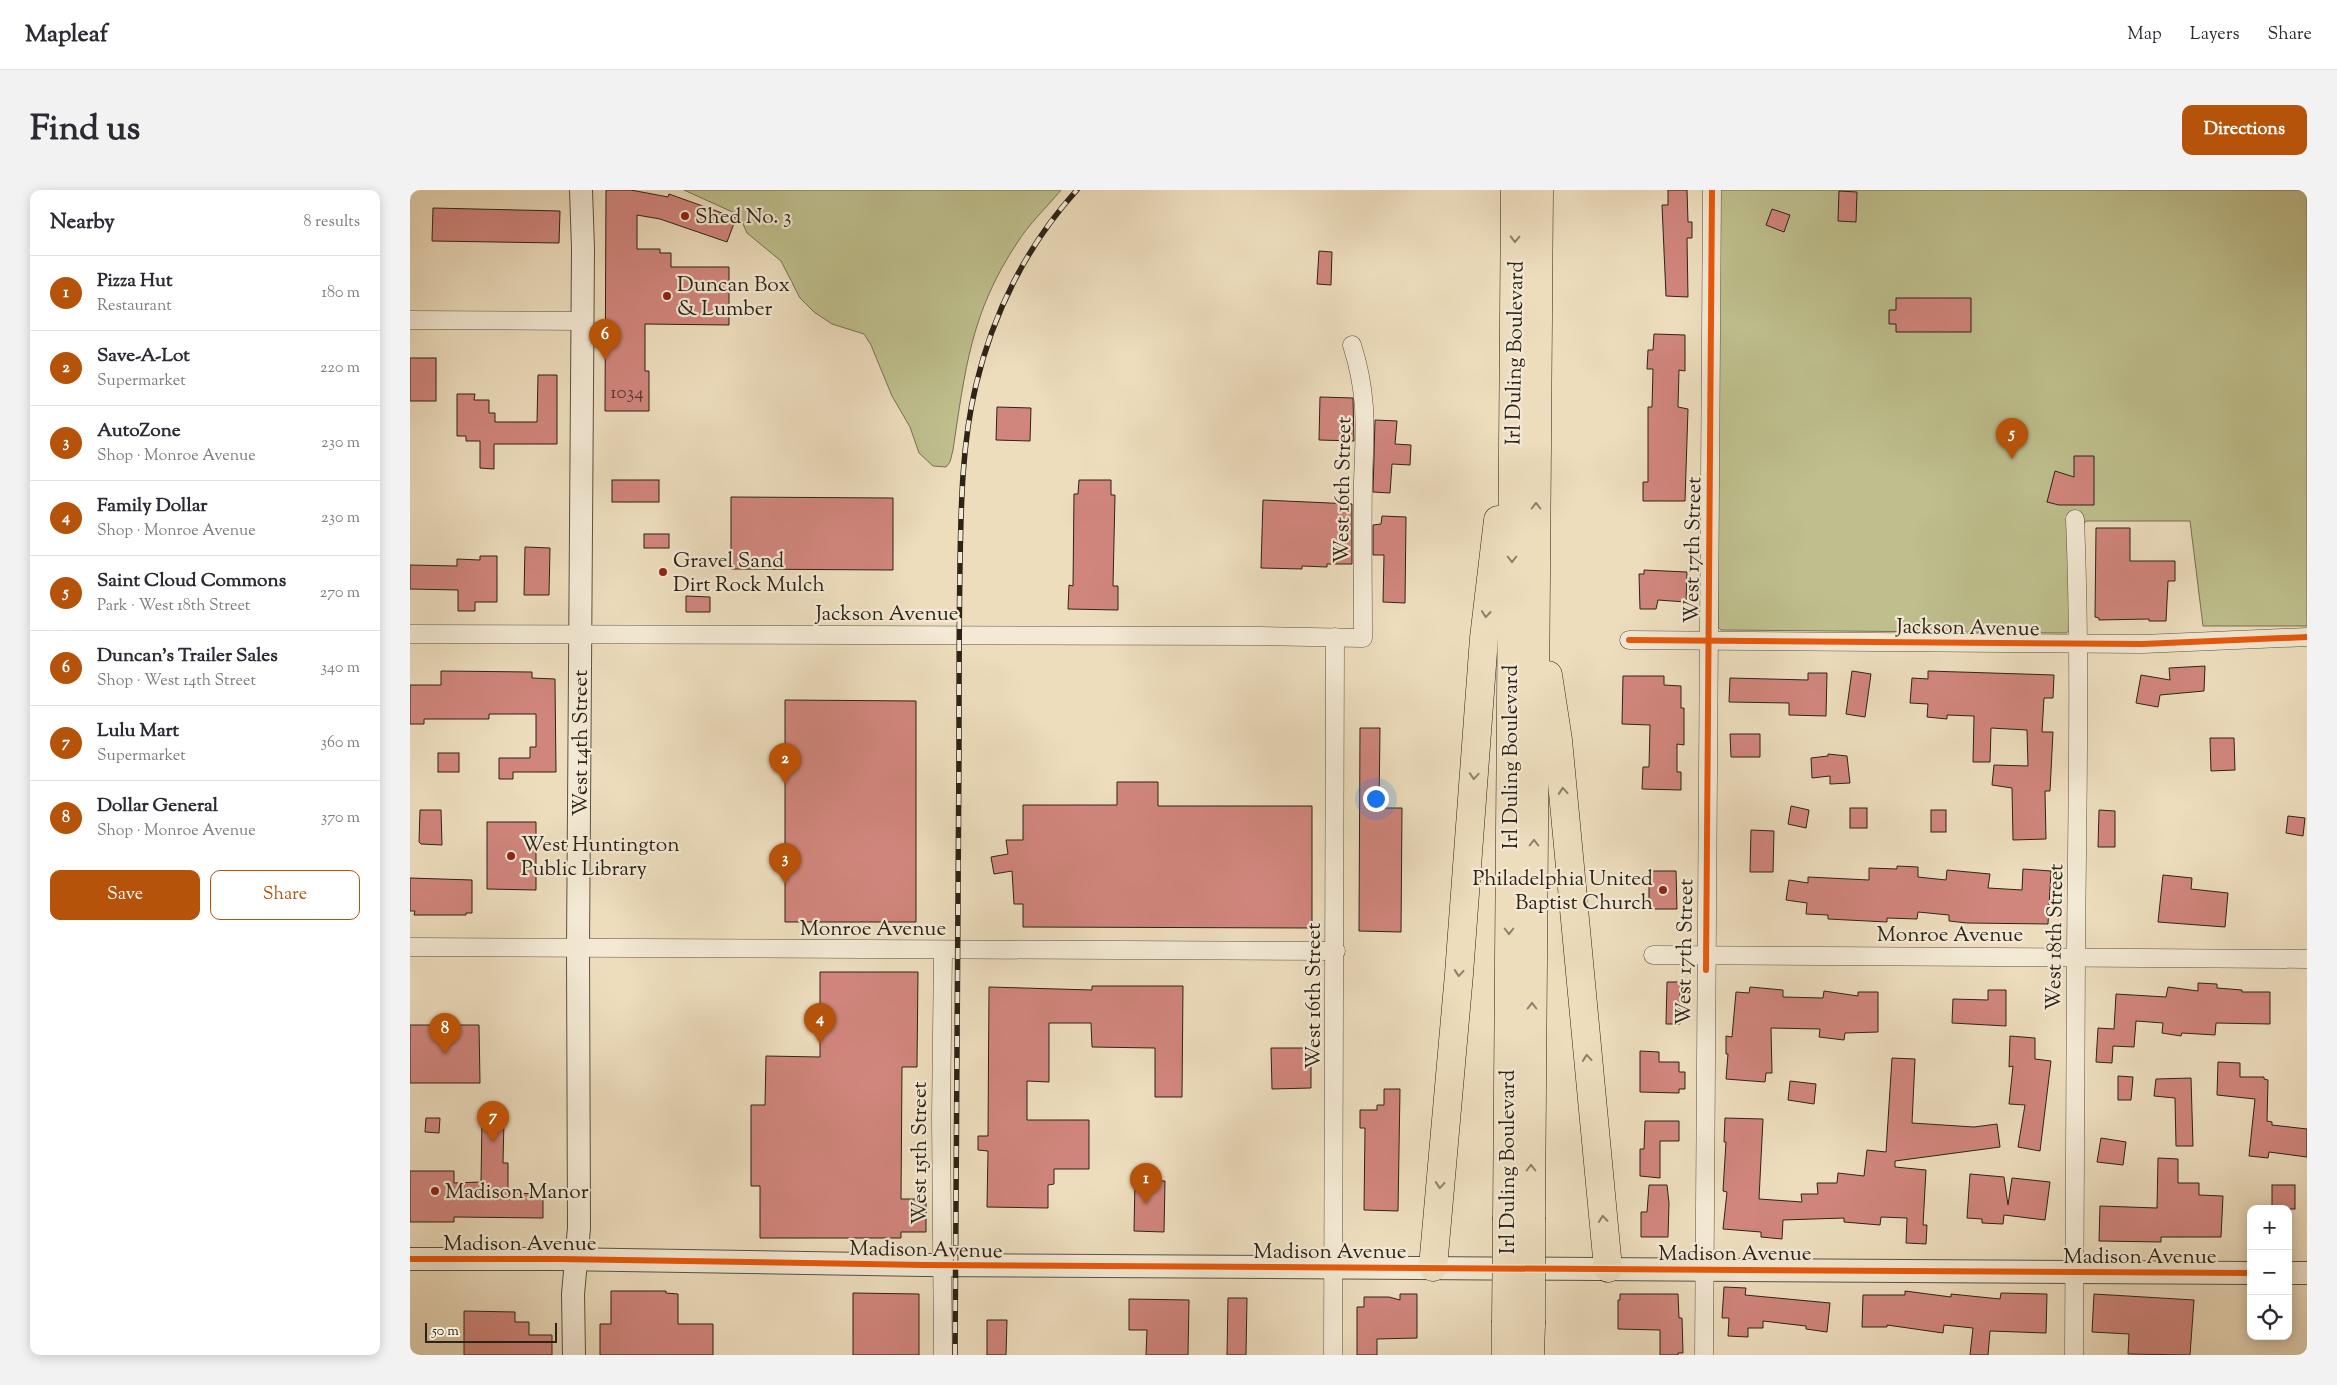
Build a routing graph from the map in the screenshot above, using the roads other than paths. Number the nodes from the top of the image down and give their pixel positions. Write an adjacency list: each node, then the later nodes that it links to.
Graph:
1 (581, 190): 6 (street, West 14th Street)
2 (1515, 190): 8 (highway, Irl Duling Boulevard, one-way to 8)
3 (1539, 190): 10 (highway, Irl Duling Boulevard, one-way to 3)
4 (1712, 190): 17 (street, West 17th Street)
5 (410, 320): 6 (street)
6 (582, 321): 12 (street, West 14th Street)
7 (1352, 344): 15 (street, West 16th Street)
8 (1513, 410): 27 (highway, Irl Duling Boulevard, one-way to 27); 32 (highway, one-way to 32)
9 (2075, 519): 18 (street, West 18th Street)
10 (1536, 604): 27 (highway, Irl Duling Boulevard, one-way to 10); 33 (highway, one-way to 10)
11 (410, 634): 12 (street, Jackson Avenue)
12 (580, 635): 13 (street, Jackson Avenue); 20 (street, West 14th Street)
13 (1335, 637): 15 (street, Jackson Avenue); 22 (street, West 16th Street)
14 (2307, 637): 18 (street, Jackson Avenue)
15 (1363, 638)
16 (1629, 640): 17 (street, Jackson Avenue)
17 (1708, 640): 18 (street, Jackson Avenue); 24 (street, West 17th Street)
18 (2079, 644): 25 (street, West 18th Street)
19 (410, 947): 20 (street, Monroe Avenue)
20 (578, 948): 21 (street, Monroe Avenue); 29 (street, West 14th Street)
21 (943, 951): 22 (street, Monroe Avenue); 30 (street, West 15th Street)
22 (1336, 951): 31 (street, West 16th Street)
23 (1653, 955): 24 (street, Monroe Avenue)
24 (1706, 955): 25 (street, Monroe Avenue); 34 (street, West 17th Street)
25 (2076, 958): 26 (street, Monroe Avenue); 35 (street, West 18th Street)
26 (2307, 959)
27 (1519, 1217): 39 (highway, Irl Duling Boulevard, bridge)
28 (410, 1259): 29 (street, Madison Avenue)
29 (577, 1260): 30 (street, Madison Avenue); 40 (street, West 14th Street)
30 (942, 1266): 31 (street, Madison Avenue); 41 (street, West 15th Street)
31 (1334, 1267): 32 (street, Madison Avenue); 42 (street, West 16th Street)
32 (1433, 1267): 33 (street, Madison Avenue)
33 (1608, 1268): 34 (street, Madison Avenue)
34 (1704, 1269): 35 (street, Madison Avenue); 45 (street, West 17th Street)
35 (2074, 1272): 36 (street, Madison Avenue); 46 (street, West 18th Street)
36 (2247, 1273)
37 (2292, 1273): 38 (street)
38 (2307, 1273)
39 (1518, 1324): 43 (highway, Irl Duling Boulevard); 44 (highway, Irl Duling Boulevard)
40 (574, 1355)
41 (943, 1355)
42 (1333, 1355)
43 (1506, 1355)
44 (1530, 1355)
45 (1704, 1355)
46 (2074, 1355)

